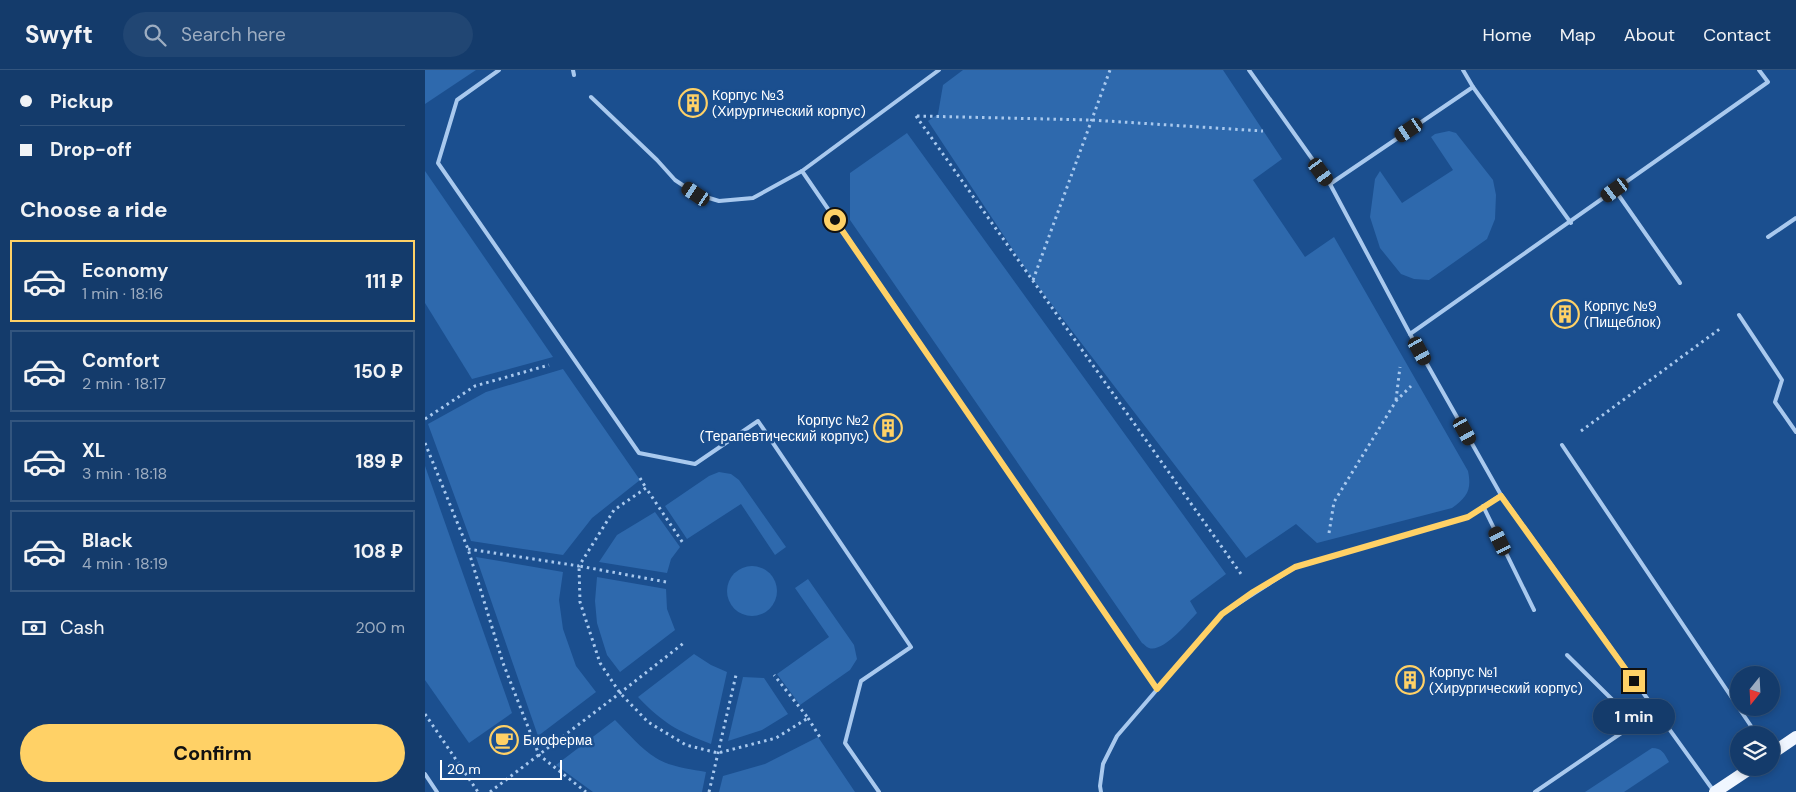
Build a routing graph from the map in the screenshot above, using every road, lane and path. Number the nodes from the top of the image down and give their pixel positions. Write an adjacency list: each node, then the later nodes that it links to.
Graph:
1 (499, 70): 60 (lane)
2 (939, 70): 9 (lane)
3 (1110, 70): 11 (path)
4 (1249, 70): 12 (lane)
5 (1463, 70): 7 (lane)
6 (1759, 70): 15 (lane)
7 (1473, 87): 14 (lane); 17 (lane)
8 (591, 97): 13 (lane)
9 (903, 97): 10 (path); 13 (lane)
10 (916, 116): 11 (path); 19 (path)
11 (1091, 120): 12 (path); 19 (path)
12 (1293, 133): 14 (lane)
13 (802, 172): 43 (lane)
14 (1330, 184): 22 (lane)
15 (1615, 190): 17 (lane); 20 (lane)
16 (1796, 218): 18 (lane)
17 (1571, 223): 22 (lane)
18 (1768, 237)
19 (1033, 280): 37 (path)
20 (1680, 283)
21 (1739, 315): 25 (path); 27 (lane)
22 (1410, 334): 24 (lane)
23 (553, 364): 26 (path)
24 (1429, 367): 30 (lane); 34 (path)
25 (1601, 416)
26 (425, 419)
27 (1796, 432)
28 (425, 442): 33 (path)
29 (1562, 445): 48 (lane)
30 (1501, 496): 31 (lane); 45 (lane)
31 (1483, 506): 34 (lane); 38 (lane)
32 (683, 543): 35 (path)
33 (468, 549): 35 (path); 52 (path)
34 (1325, 559): 37 (lane)
35 (579, 566): 36 (path); 44 (path)
36 (665, 582)
37 (1253, 592): 43 (lane)
38 (1534, 610)
39 (685, 642): 44 (path)
40 (1567, 655): 47 (lane)
41 (735, 675): 51 (path)
42 (774, 675): 51 (path)
43 (1157, 689): 61 (lane)
44 (620, 693): 51 (path); 52 (path)
45 (1656, 712): 47 (lane); 63 (lane)
46 (425, 714): 56 (path)
47 (1637, 723): 62 (lane)
48 (1751, 726)
49 (1796, 737): 50 (main road)
50 (1780, 748)
51 (718, 753): 59 (path)
52 (539, 755): 57 (path); 58 (path)
53 (425, 774): 55 (lane)
54 (1739, 776): 63 (main road)
55 (437, 792)
56 (478, 792)
57 (490, 792)
58 (586, 792)
59 (709, 792)
60 (879, 792)
61 (1101, 792)
62 (1535, 792)
63 (1715, 792)

